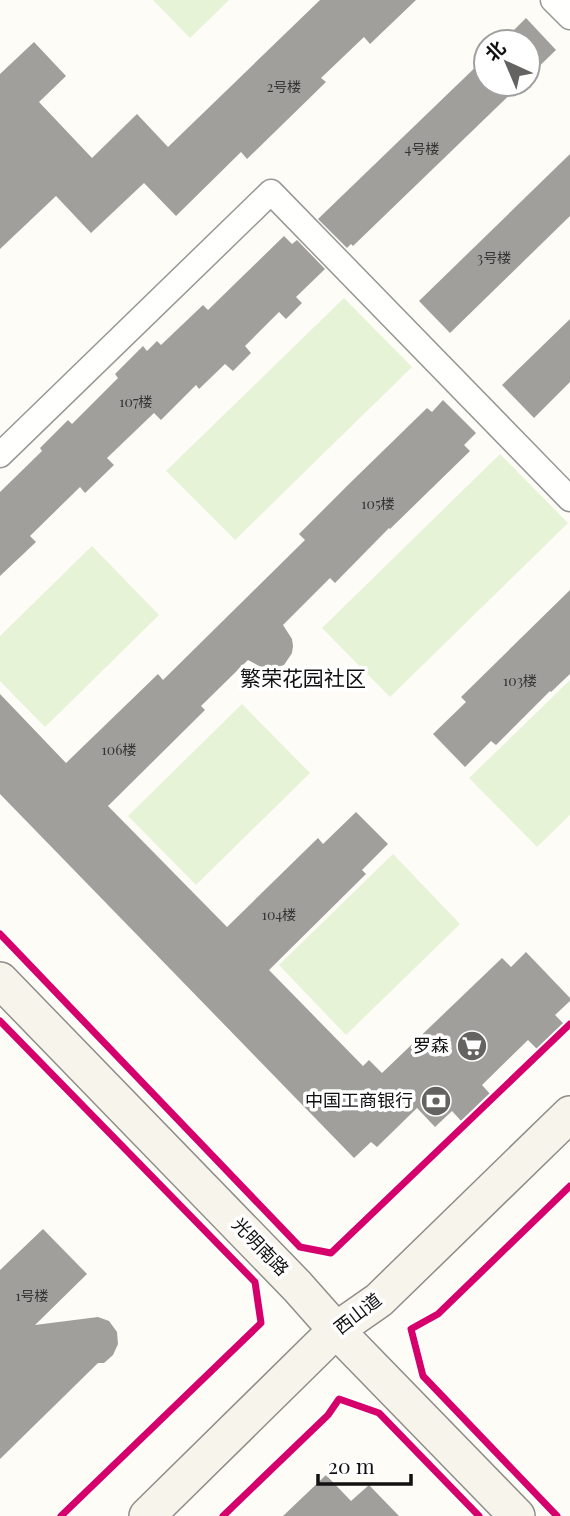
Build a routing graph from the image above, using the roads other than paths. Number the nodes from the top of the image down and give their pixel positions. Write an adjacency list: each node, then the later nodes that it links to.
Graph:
1 (553, 0): 2 (street)
2 (570, 17)
3 (0, 455): 4 (street)
4 (570, 499)
5 (0, 980): 7 (main road, 光明南路)
6 (570, 1114): 7 (main road, 西山道)
7 (336, 1330): 8 (main road, 西山道); 9 (main road, 光明南路)
8 (147, 1516)
9 (517, 1516)

